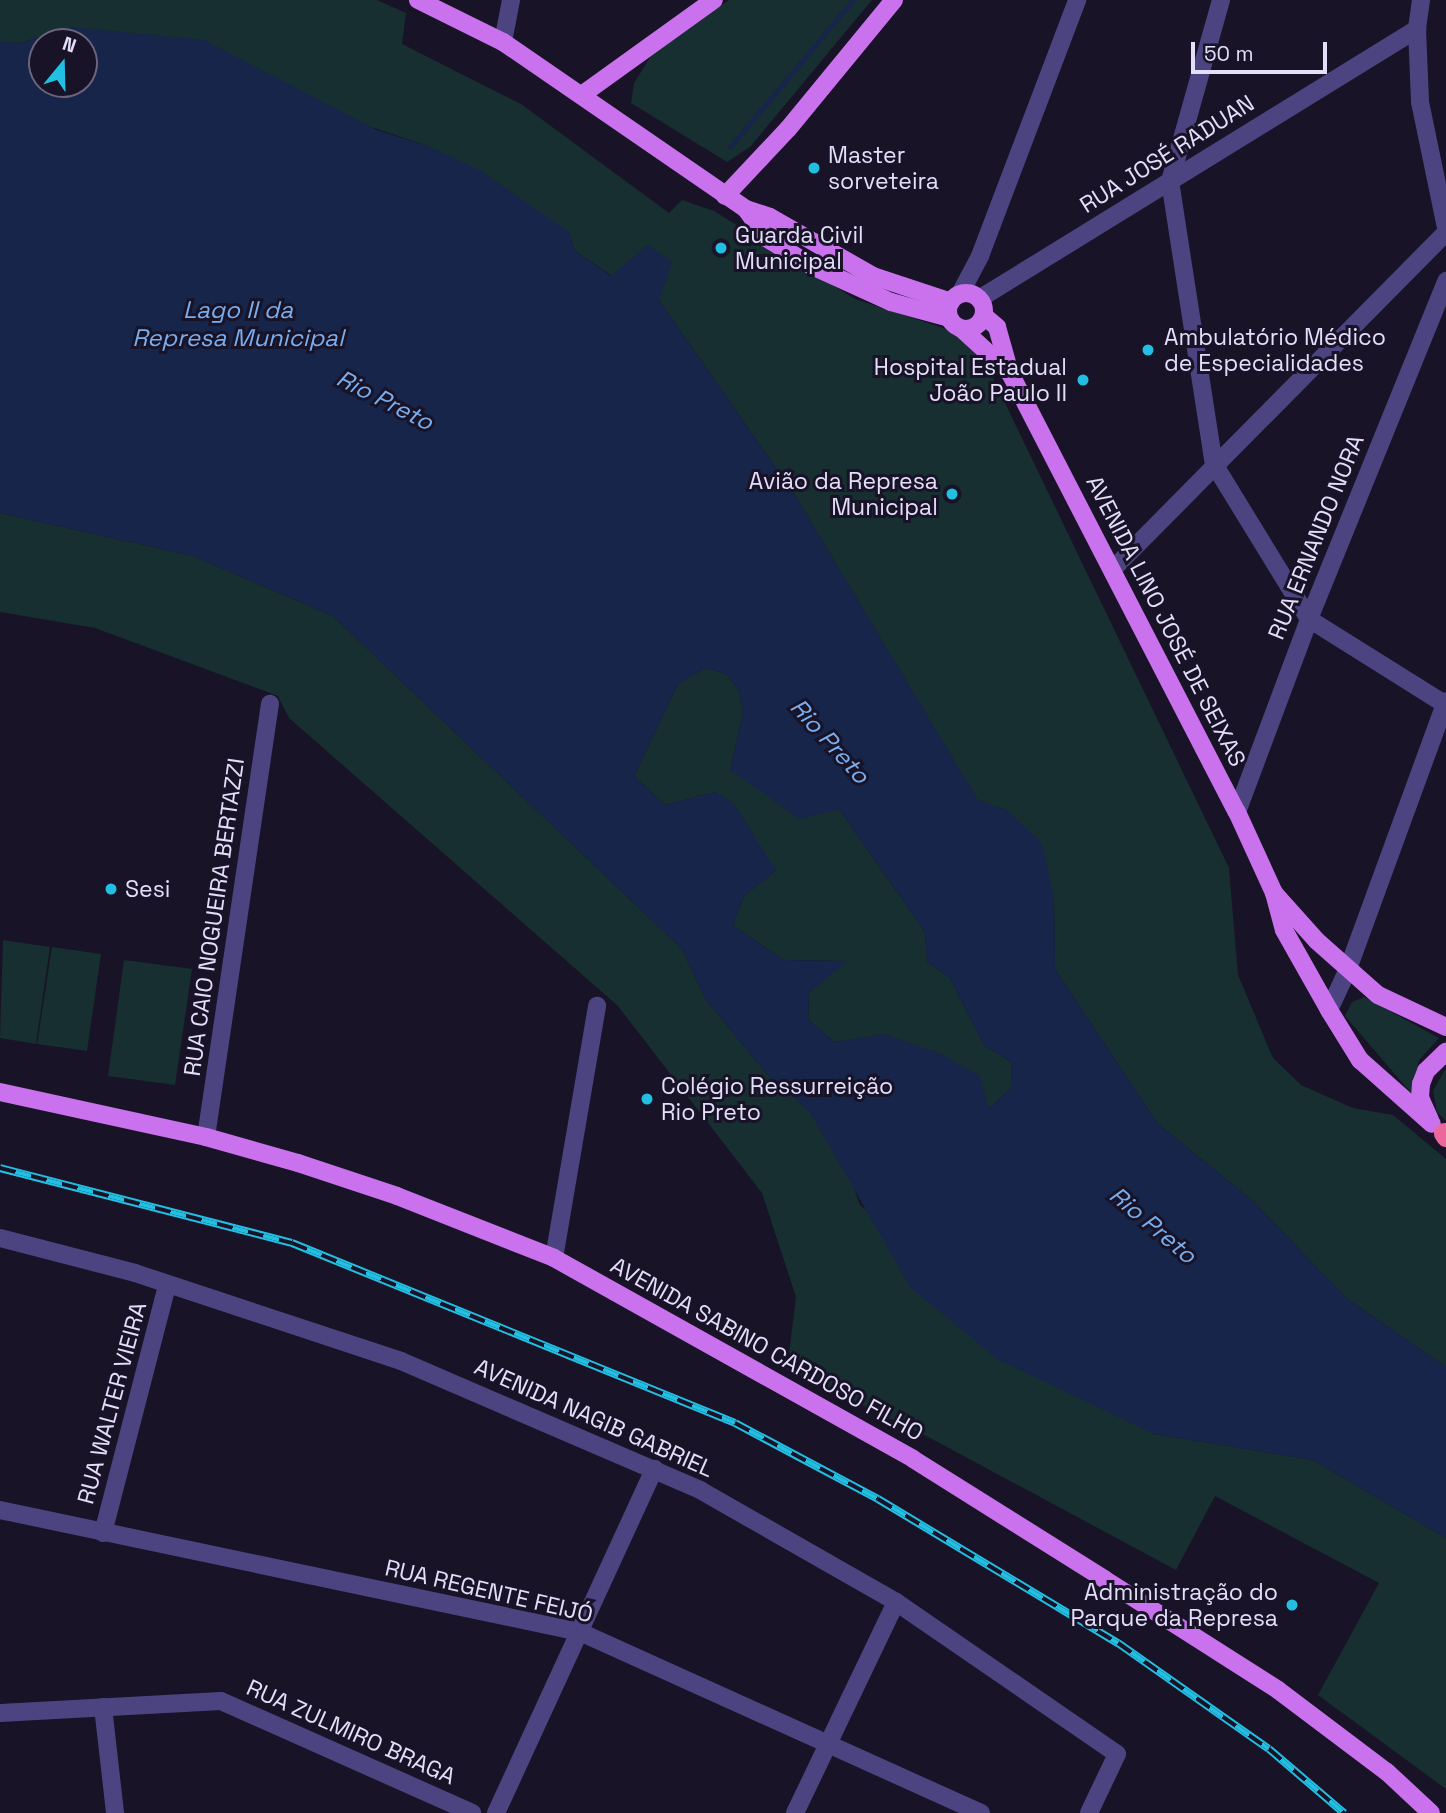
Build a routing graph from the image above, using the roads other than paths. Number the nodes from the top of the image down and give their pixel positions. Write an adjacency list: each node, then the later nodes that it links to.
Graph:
1 (418, 0): 9 (main road, AVENIDA LINO JOSÉ DE SEIXAS)
2 (511, 0): 9 (street)
3 (714, 0): 10 (main road)
4 (894, 0): 12 (main road)
5 (1077, 0): 15 (street)
6 (1221, 0): 11 (street)
7 (1422, 0): 8 (street)
8 (1417, 29): 11 (street, RUA JOSÉ RADUAN); 13 (street)
9 (503, 42): 10 (main road, AVENIDA LINO JOSÉ DE SEIXAS)
10 (583, 93): 12 (main road, AVENIDA LINO JOSÉ DE SEIXAS)
11 (1170, 181): 15 (street, RUA JOSÉ RADUAN); 17 (street)
12 (725, 196): 15 (main road, AVENIDA LINO JOSÉ DE SEIXAS)
13 (1446, 230): 17 (street)
14 (1446, 281): 19 (street, RUA ERNANDO NORA)
15 (966, 308): 16 (main road, AVENIDA LINO JOSÉ DE SEIXAS); 16 (main road, AVENIDA LINO JOSÉ DE SEIXAS)
16 (1010, 373): 18 (main road, AVENIDA LINO JOSÉ DE SEIXAS)
17 (1214, 464): 18 (street); 19 (street)
18 (1112, 570): 22 (main road, AVENIDA LINO JOSÉ DE SEIXAS)
19 (1309, 619): 20 (street); 22 (street, RUA ERNANDO NORA)
20 (1446, 703): 24 (street)
21 (270, 704): 31 (street, RUA CAIO NOGUEIRA BERTAZZI)
22 (1237, 812): 23 (main road, AVENIDA LINO JOSÉ DE SEIXAS)
23 (1274, 893): 24 (main road, AVENIDA LINO JOSÉ DE SEIXAS); 26 (main road, AVENIDA LINO JOSÉ DE SEIXAS)
24 (1348, 969): 26 (street); 27 (main road, AVENIDA LINO JOSÉ DE SEIXAS)
25 (597, 1006): 33 (street)
26 (1329, 1010): 30 (main road, AVENIDA LINO JOSÉ DE SEIXAS)
27 (1446, 1027)
28 (1446, 1052): 30 (main road)
29 (0, 1091): 31 (main road, AVENIDA SABINO CARDOSO FILHO)
30 (1442, 1131)
31 (206, 1137): 33 (main road, AVENIDA SABINO CARDOSO FILHO)
32 (0, 1238): 34 (street, AVENIDA NAGIB GABRIEL)
33 (554, 1258): 49 (main road, AVENIDA SABINO CARDOSO FILHO)
34 (167, 1285): 35 (street, AVENIDA NAGIB GABRIEL); 37 (street, RUA WALTER VIEIRA)
35 (654, 1469): 38 (street, AVENIDA NAGIB GABRIEL); 39 (street)
36 (0, 1510): 37 (street, RUA REGENTE FEIJÓ)
37 (103, 1533): 39 (street, RUA REGENTE FEIJÓ)
38 (896, 1602): 42 (street); 48 (street, AVENIDA NAGIB GABRIEL)
39 (580, 1632): 42 (street, RUA REGENTE FEIJÓ); 45 (street)
40 (103, 1707): 41 (street, RUA ZULMIRO BRAGA); 43 (street); 44 (street, RUA ZULMIRO BRAGA)
41 (0, 1713)
42 (828, 1742): 46 (street); 47 (street, RUA REGENTE FEIJÓ)
43 (116, 1813)
44 (472, 1813)
45 (496, 1813)
46 (795, 1813)
47 (981, 1813)
48 (1089, 1813)
49 (1431, 1813)

